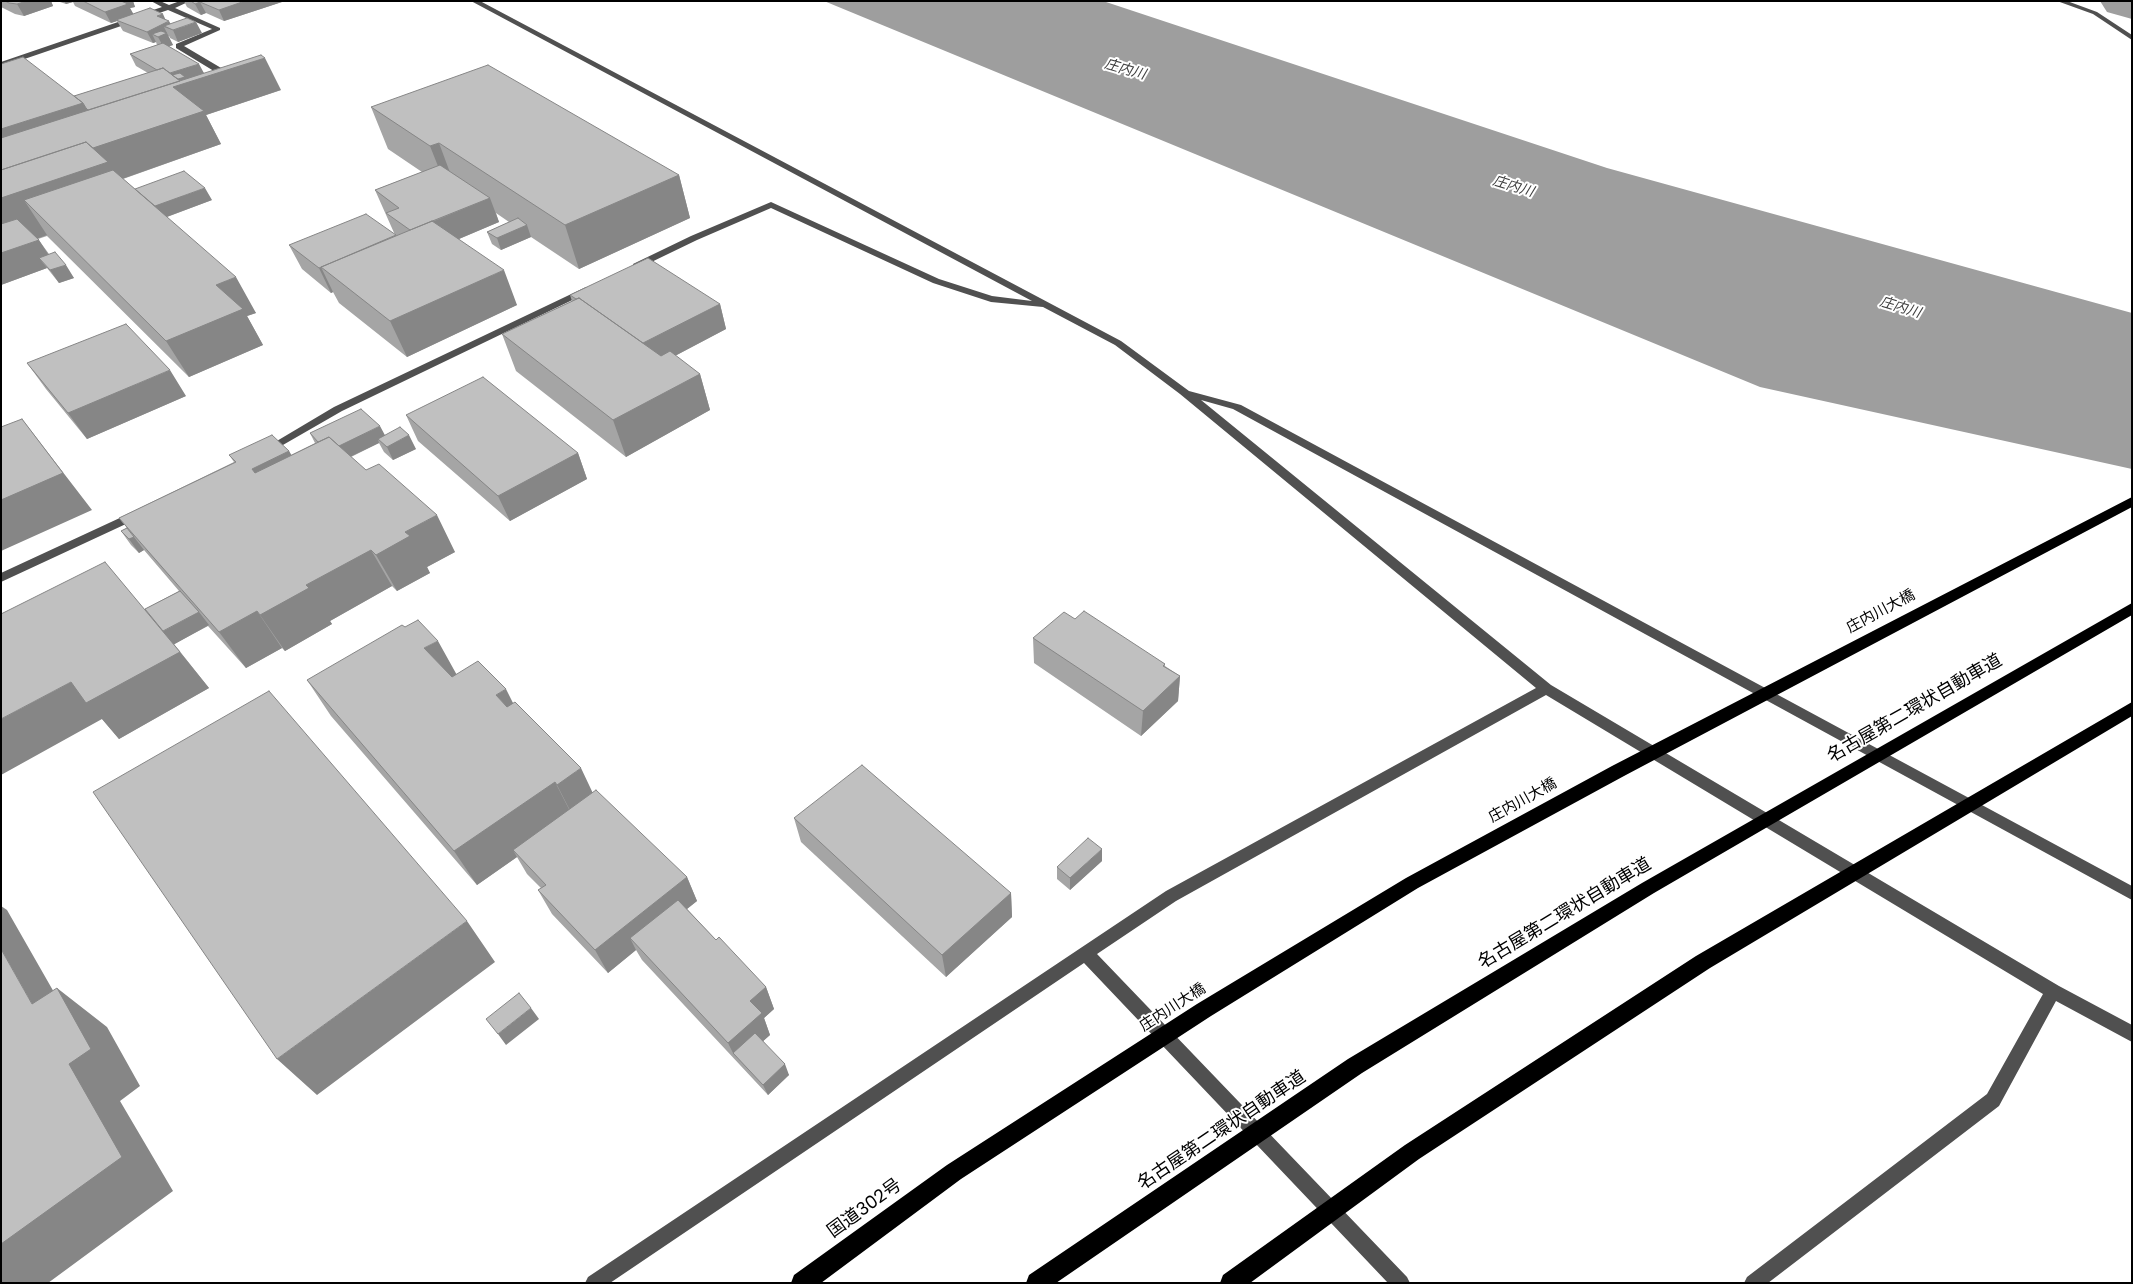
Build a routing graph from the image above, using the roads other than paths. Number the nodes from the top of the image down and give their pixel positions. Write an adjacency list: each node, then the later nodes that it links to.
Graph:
1 (154, 1): 5 (street)
2 (187, 1): 5 (street)
3 (474, 1): 11 (street)
4 (2060, 1): 6 (street)
5 (169, 8): 7 (street); 8 (street)
6 (2132, 38)
7 (1, 65)
8 (235, 80)
9 (623, 272): 11 (street)
10 (596, 285): 13 (street)
11 (1048, 306): 12 (street)
12 (1184, 392): 18 (street); 20 (street)
13 (257, 456)
14 (2132, 501): 24 (highway, 庄内川大橋)
15 (144, 511): 16 (street)
16 (1, 578)
17 (2132, 608): 28 (highway, 名古屋第二環状自動車道)
18 (1546, 689): 21 (street); 22 (street)
19 (2132, 708): 29 (highway)
20 (2132, 894)
21 (1086, 954): 26 (street); 30 (street)
22 (2053, 991): 23 (street); 25 (street)
23 (2132, 1034)
24 (954, 1172): 27 (highway, 国道302号)
25 (1756, 1282)
26 (594, 1283)
27 (802, 1283)
28 (1037, 1283)
29 (1232, 1283)
30 (1401, 1283)

